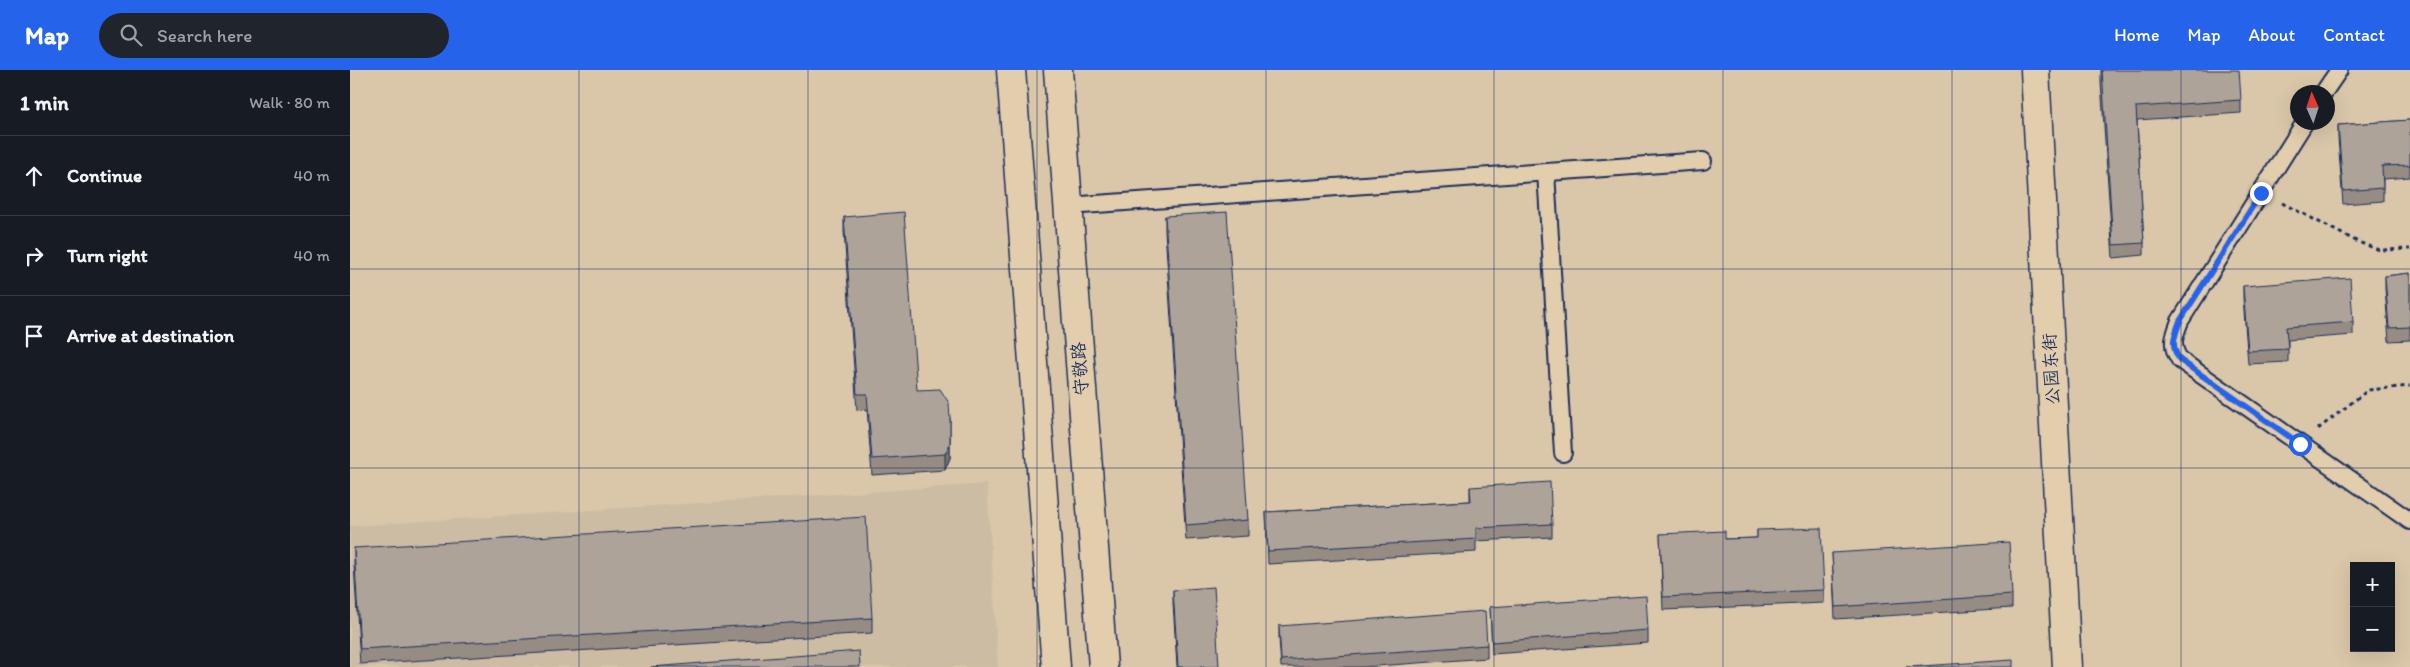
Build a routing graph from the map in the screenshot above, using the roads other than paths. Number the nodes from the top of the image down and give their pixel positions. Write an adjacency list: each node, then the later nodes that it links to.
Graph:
1 (1011, 70): 12 (main road)
2 (1058, 70): 9 (main road, 守敬路)
3 (2035, 70): 14 (main road, 公园东街)
4 (2338, 70): 5 (lane)
5 (2328, 85)
6 (2301, 130): 11 (lane)
7 (1703, 161): 8 (lane)
8 (1546, 172): 9 (lane); 10 (lane)
9 (1068, 206): 13 (main road, 守敬路)
10 (1563, 453)
11 (2410, 521)
12 (1056, 667)
13 (1103, 667)
14 (2067, 667)

